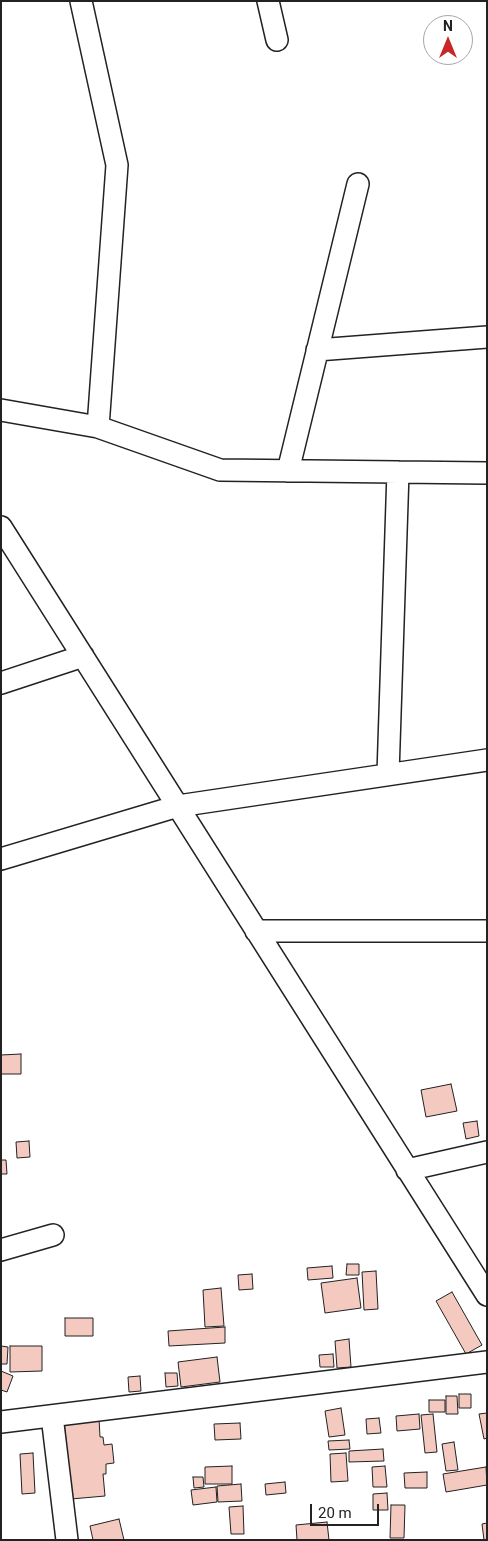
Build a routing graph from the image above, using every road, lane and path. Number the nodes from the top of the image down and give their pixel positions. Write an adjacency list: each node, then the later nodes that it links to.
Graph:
1 (81, 1): 8 (street)
2 (268, 1): 3 (street)
3 (277, 40)
4 (358, 184): 6 (street)
5 (487, 337): 6 (street)
6 (317, 350): 9 (street)
7 (1, 410): 8 (street)
8 (98, 427): 9 (street)
9 (288, 471): 10 (street)
10 (398, 472): 11 (street); 16 (street)
11 (487, 473)
12 (1, 527): 13 (street)
13 (83, 656): 14 (street); 17 (street)
14 (1, 683)
15 (487, 760): 16 (street)
16 (388, 774): 17 (street)
17 (178, 806): 18 (street); 19 (street)
18 (1, 859)
19 (256, 931): 20 (street); 22 (street)
20 (487, 931)
21 (487, 1152): 22 (street)
22 (407, 1170): 25 (street)
23 (53, 1235): 24 (street)
24 (1, 1250)
25 (487, 1295)
26 (487, 1362): 27 (street)
27 (52, 1416): 28 (street); 29 (street)
28 (1, 1422)
29 (67, 1540)

